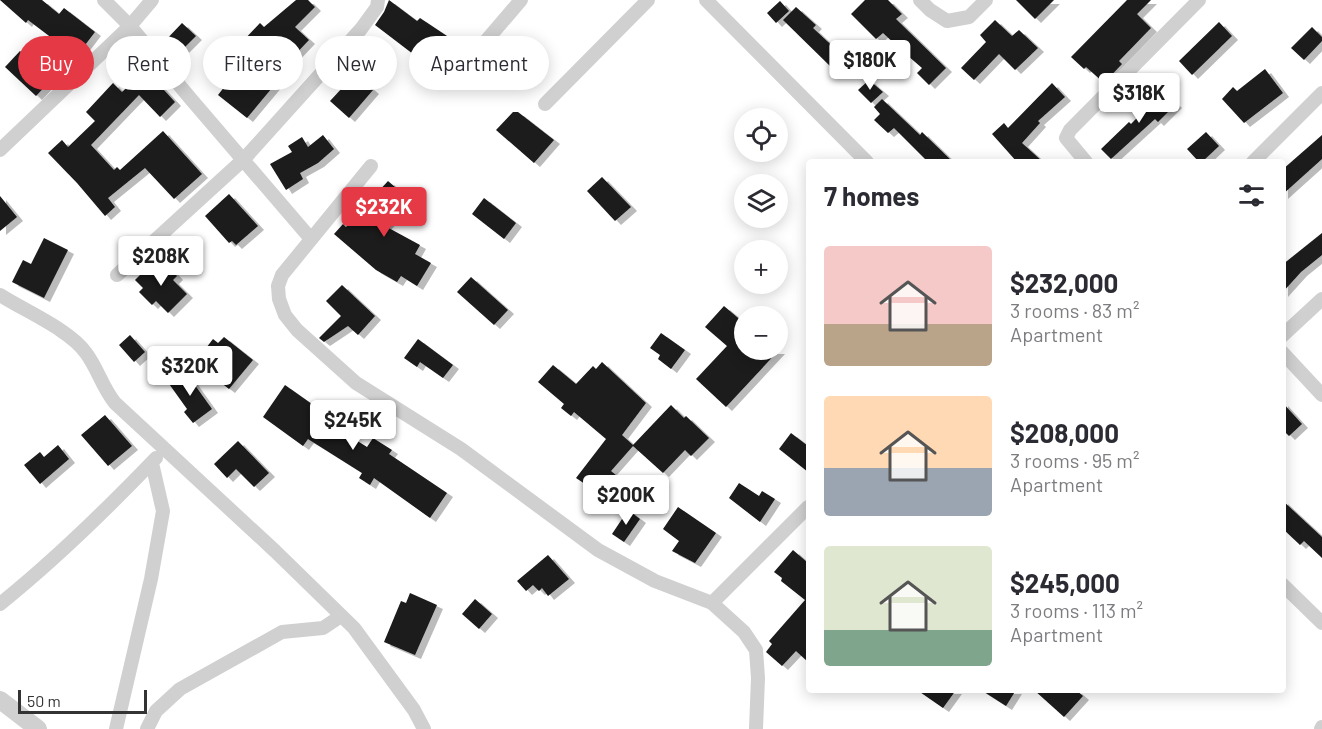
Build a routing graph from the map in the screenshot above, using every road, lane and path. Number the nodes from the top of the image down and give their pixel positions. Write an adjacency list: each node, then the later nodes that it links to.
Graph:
1 (104, 0): 10 (street)
2 (152, 0): 10 (street)
3 (378, 0): 15 (street)
4 (521, 0): 11 (street)
5 (648, 0): 13 (street)
6 (706, 0): 16 (street)
7 (921, 0): 8 (street)
8 (986, 0)
9 (1199, 0): 17 (street)
10 (130, 26): 14 (street); 15 (street)
11 (490, 36)
12 (1322, 93): 18 (street)
13 (545, 104)
14 (0, 150)
15 (244, 159): 20 (street); 21 (street)
16 (864, 159)
17 (1084, 159)
18 (1256, 159)
19 (371, 166): 20 (street)
20 (311, 238): 31 (street)
21 (117, 275)
22 (0, 295): 27 (street)
23 (1322, 299): 24 (street)
24 (1286, 332)
25 (1286, 356): 26 (street)
26 (1322, 395)
27 (165, 449): 28 (street); 33 (street)
28 (152, 463): 32 (street); 37 (street)
29 (806, 509): 31 (street)
30 (1286, 588): 34 (street)
31 (712, 603): 40 (street)
32 (0, 604)
33 (341, 616): 38 (street); 39 (street)
34 (1322, 623)
35 (0, 700): 36 (street)
36 (38, 729)
37 (116, 729)
38 (147, 729)
39 (424, 729)
40 (756, 729)

